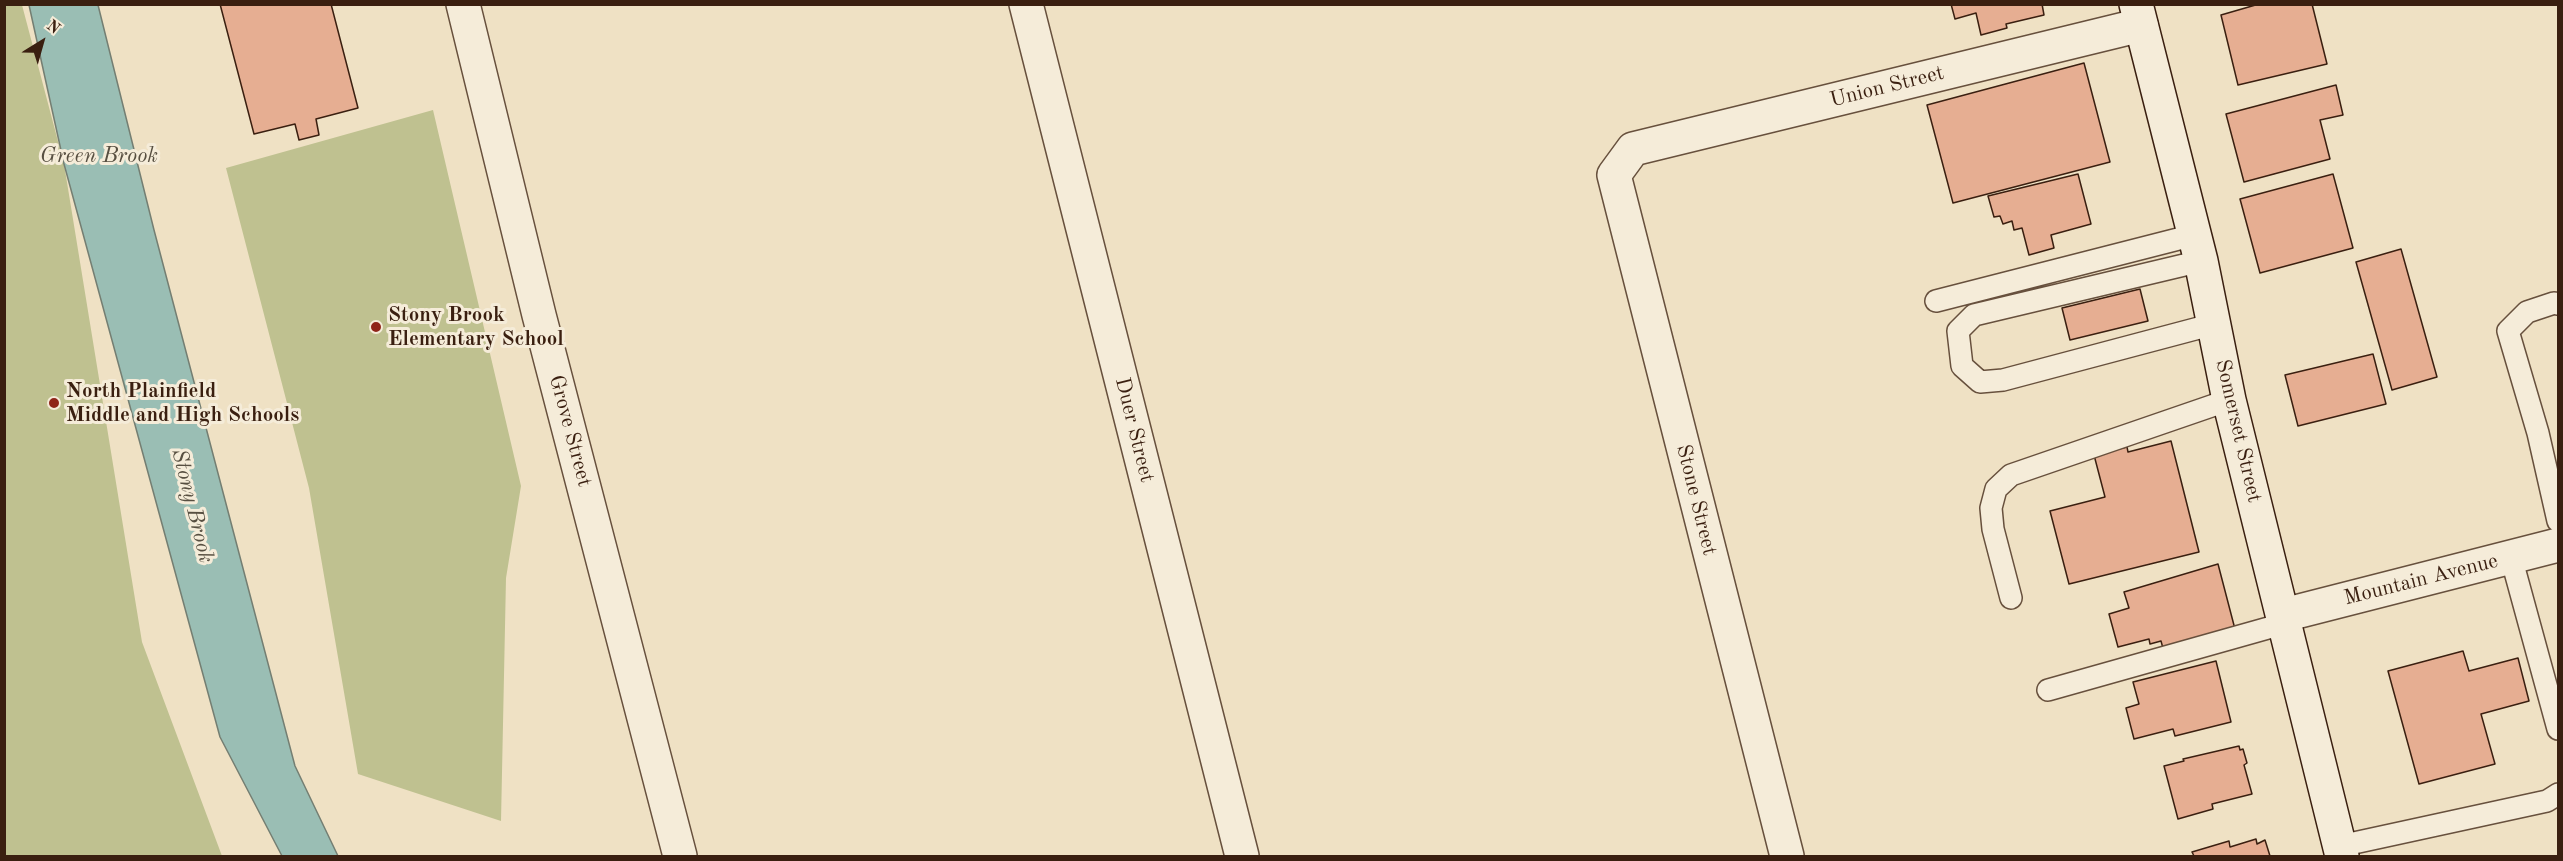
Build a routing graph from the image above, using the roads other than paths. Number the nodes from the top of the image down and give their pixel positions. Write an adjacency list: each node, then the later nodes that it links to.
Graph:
1 (463, 4): 19 (street, Grove Street)
2 (1026, 4): 20 (street, Duer Street)
3 (2138, 15): 4 (street, Union Street); 5 (street, Somerset Street)
4 (1633, 149): 21 (street, Stone Street)
5 (2197, 248): 6 (lane); 8 (street, Somerset Street); 8 (lane)
6 (1936, 301)
7 (2559, 304): 10 (lane)
8 (2214, 324): 9 (street, Somerset Street)
9 (2229, 400): 13 (lane); 14 (street, Somerset Street)
10 (2559, 521)
11 (2559, 545): 12 (street, Mountain Avenue)
12 (2511, 557): 14 (street, Mountain Avenue); 16 (lane)
13 (2011, 598)
14 (2285, 619): 15 (lane); 18 (street, Somerset Street)
15 (2048, 690)
16 (2559, 729)
17 (2559, 794): 18 (lane)
18 (2341, 851)
19 (680, 856)
20 (1242, 856)
21 (1787, 856)

